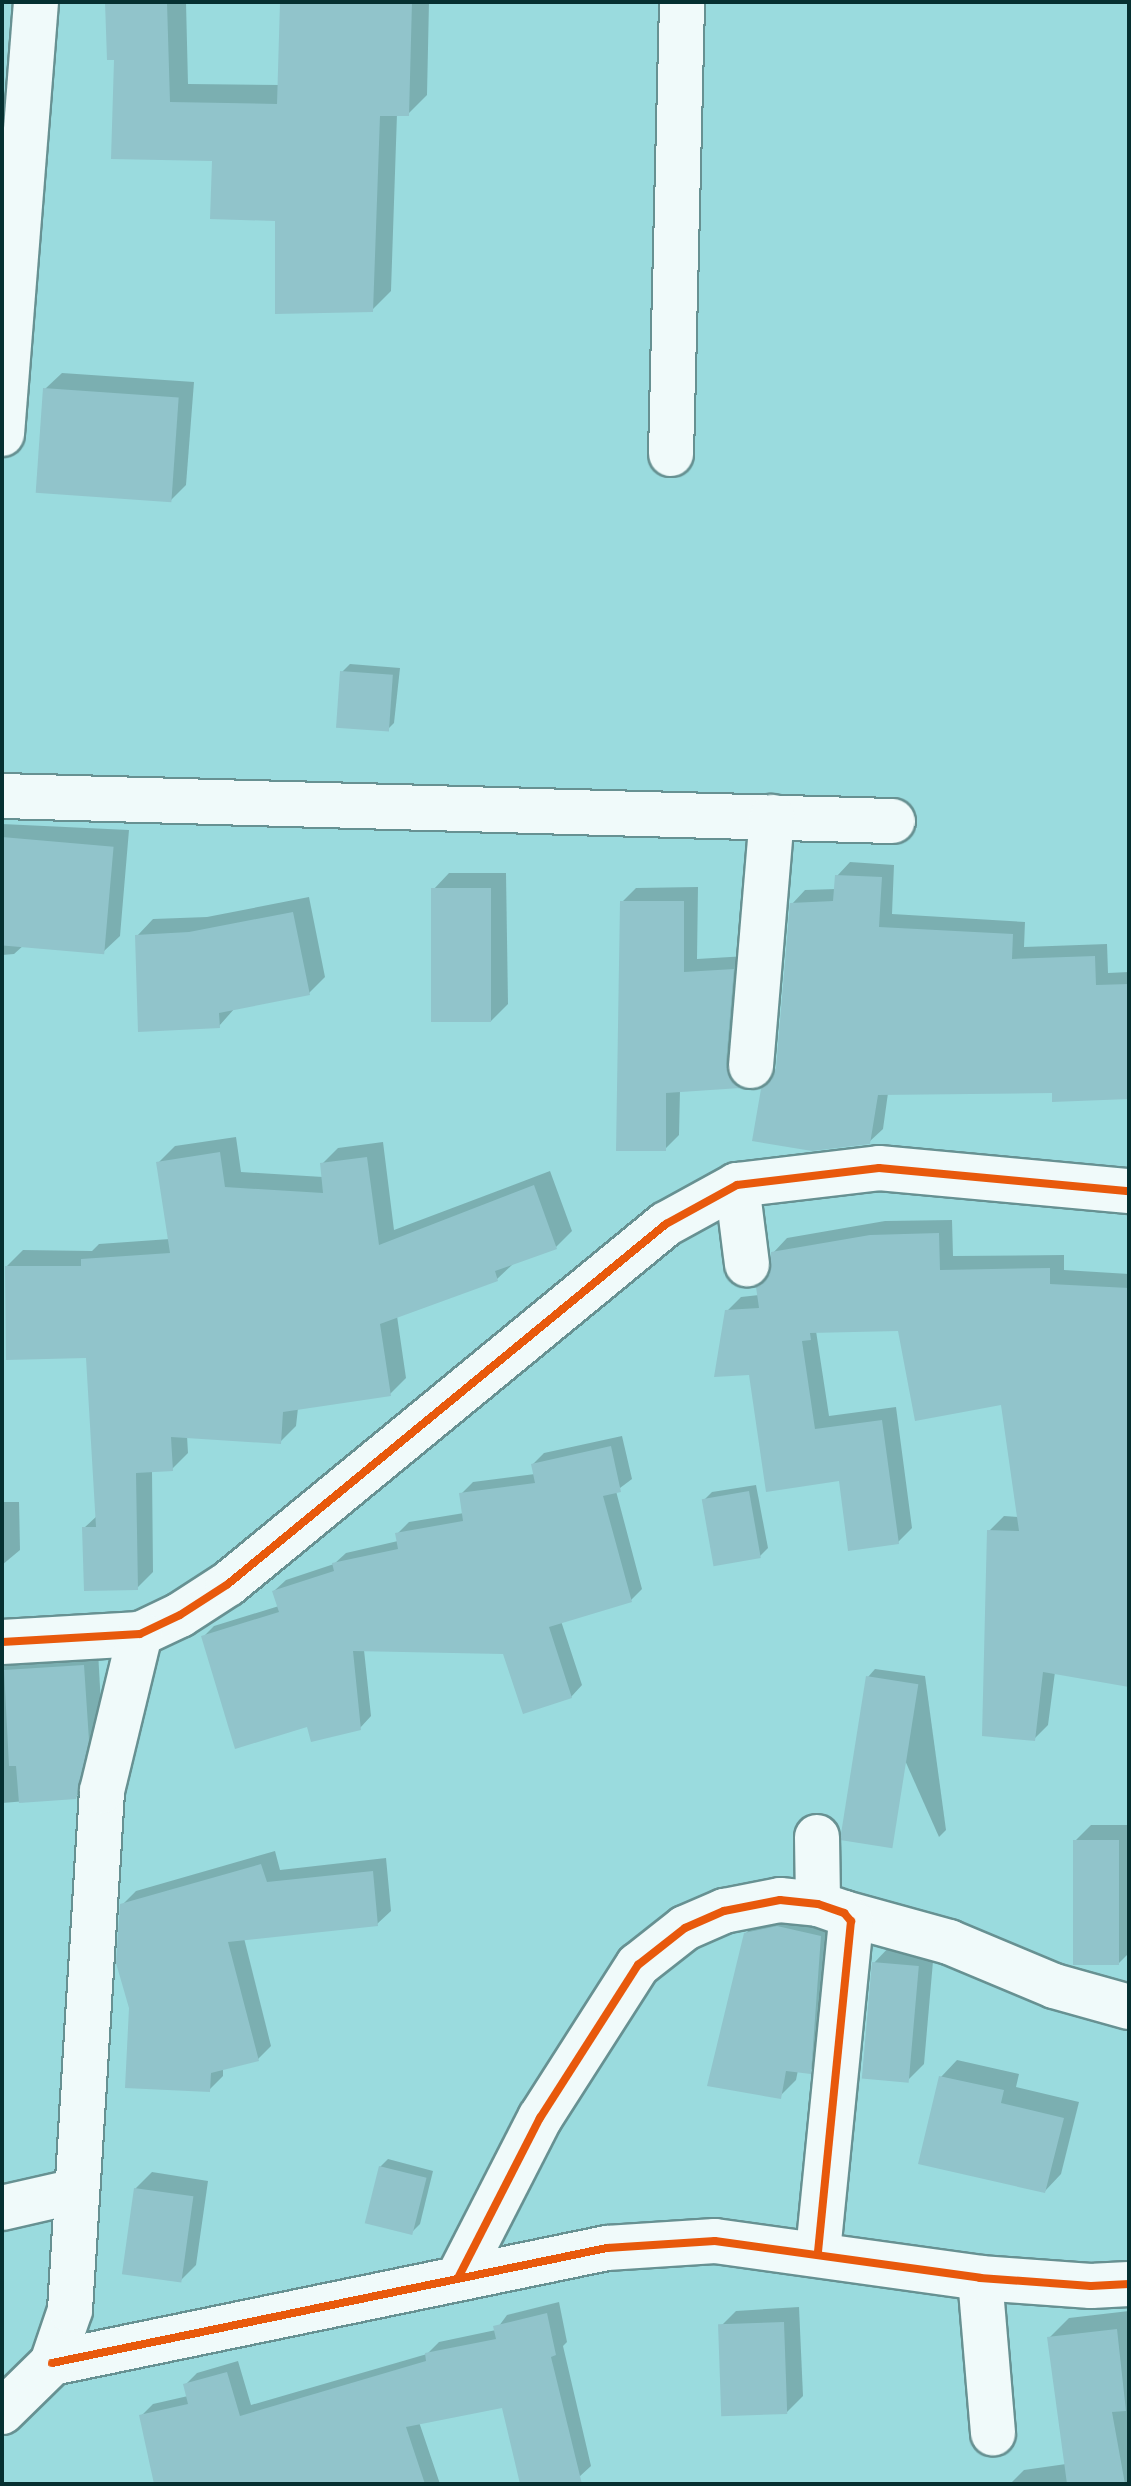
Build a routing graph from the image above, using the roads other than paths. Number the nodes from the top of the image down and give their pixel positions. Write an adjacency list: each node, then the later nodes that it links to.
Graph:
1 (36, 2): 3 (street)
2 (682, 2): 4 (street)
3 (2, 434)
4 (671, 454)
5 (2, 796): 6 (street)
6 (772, 817): 7 (street); 8 (street)
7 (893, 821)
8 (751, 1066)
9 (737, 1185): 10 (street); 11 (street); 12 (street)
10 (1129, 1191)
11 (747, 1264)
12 (140, 1634): 13 (street); 17 (street)
13 (2, 1642)
14 (817, 1837): 15 (street)
15 (831, 1908): 16 (street); 19 (street); 20 (street)
16 (1129, 2007)
17 (76, 2191): 18 (street); 23 (street)
18 (2, 2208)
19 (818, 2253): 20 (street); 21 (street)
20 (459, 2276): 23 (street)
21 (980, 2278): 22 (street); 25 (street)
22 (1129, 2284)
23 (52, 2363): 24 (street)
24 (2, 2412)
25 (993, 2433)

